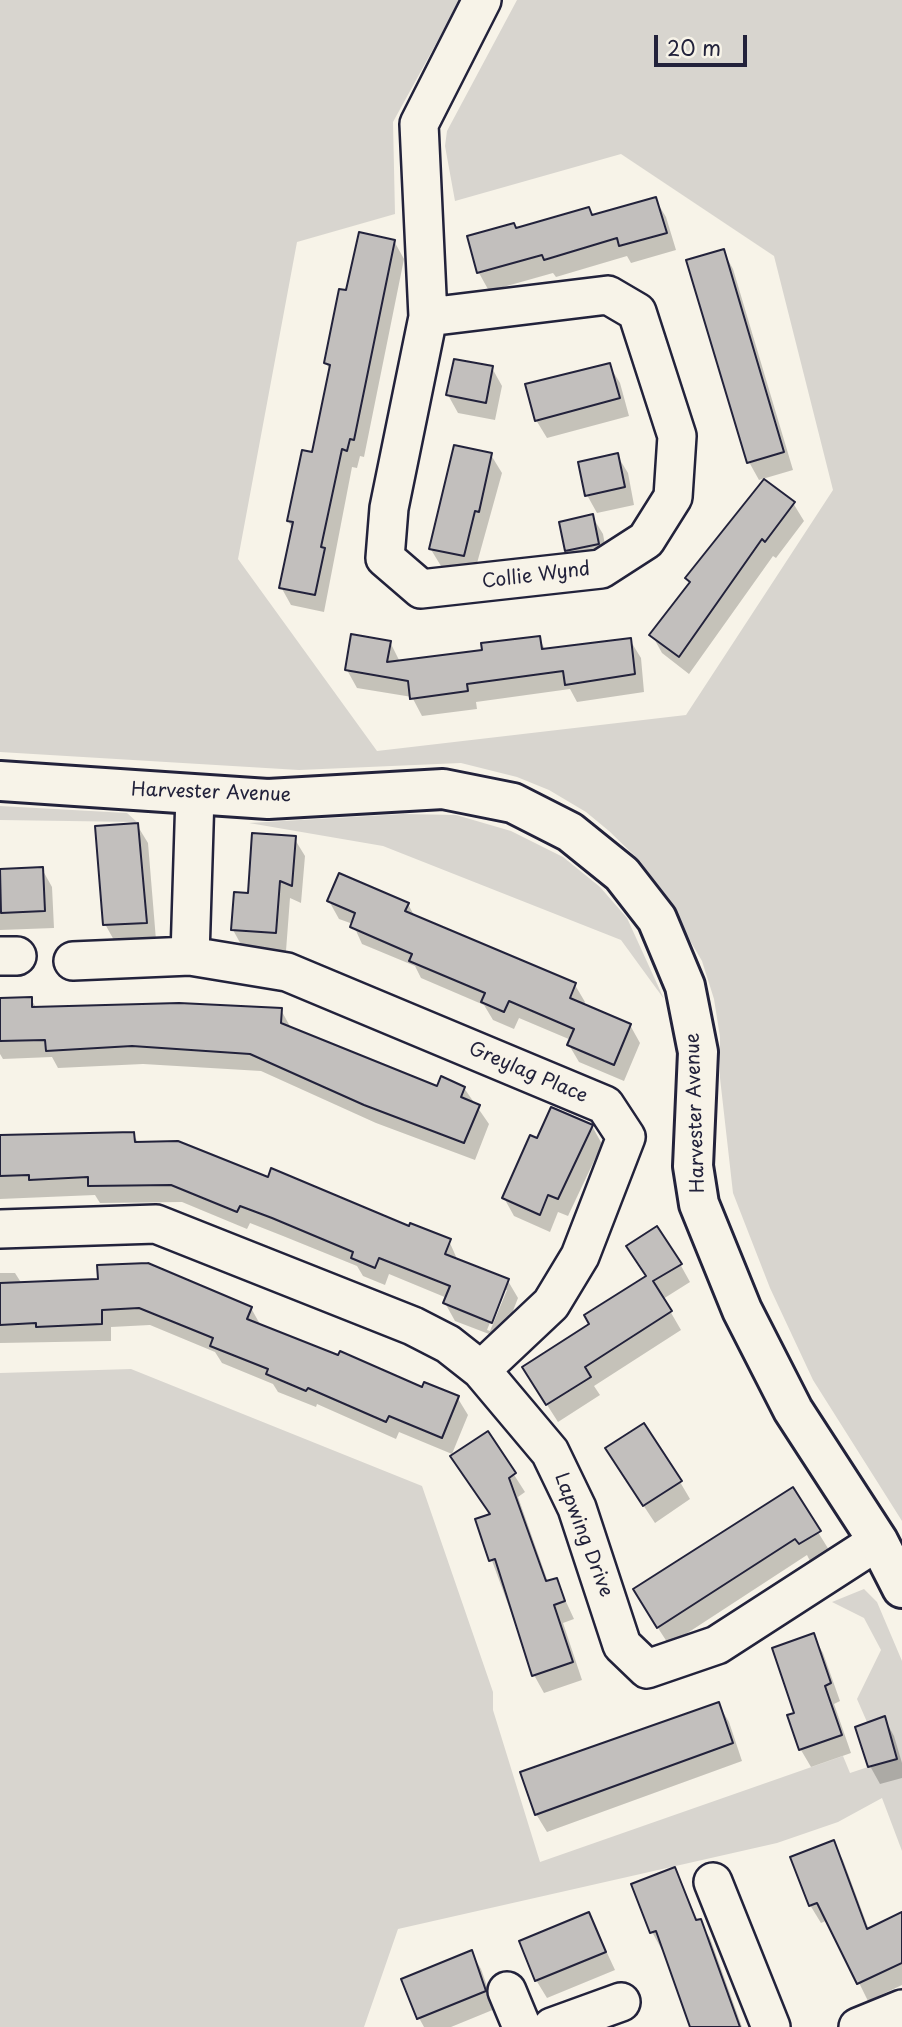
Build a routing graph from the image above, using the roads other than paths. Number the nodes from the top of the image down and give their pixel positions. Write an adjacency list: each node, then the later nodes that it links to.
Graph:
1 (482, 0): 2 (street, Collie Wynd)
2 (428, 317): 2 (street, Collie Wynd)
3 (0, 781): 4 (street, Harvester Avenue)
4 (195, 795): 5 (street); 9 (street, Harvester Avenue)
5 (190, 956): 6 (street, Greylag Place); 8 (street, Greylag Place)
6 (73, 961)
7 (0, 1229): 8 (street, Lapwing Drive)
8 (481, 1370): 9 (street, Lapwing Drive)
9 (878, 1541): 10 (street, Harvester Avenue)
10 (902, 1588)
11 (713, 1882): 17 (street)
12 (507, 1991): 15 (street)
13 (621, 2002): 16 (street)
14 (902, 2009): 18 (street)
15 (522, 2027)
16 (552, 2027)
17 (771, 2027)
18 (858, 2027)

